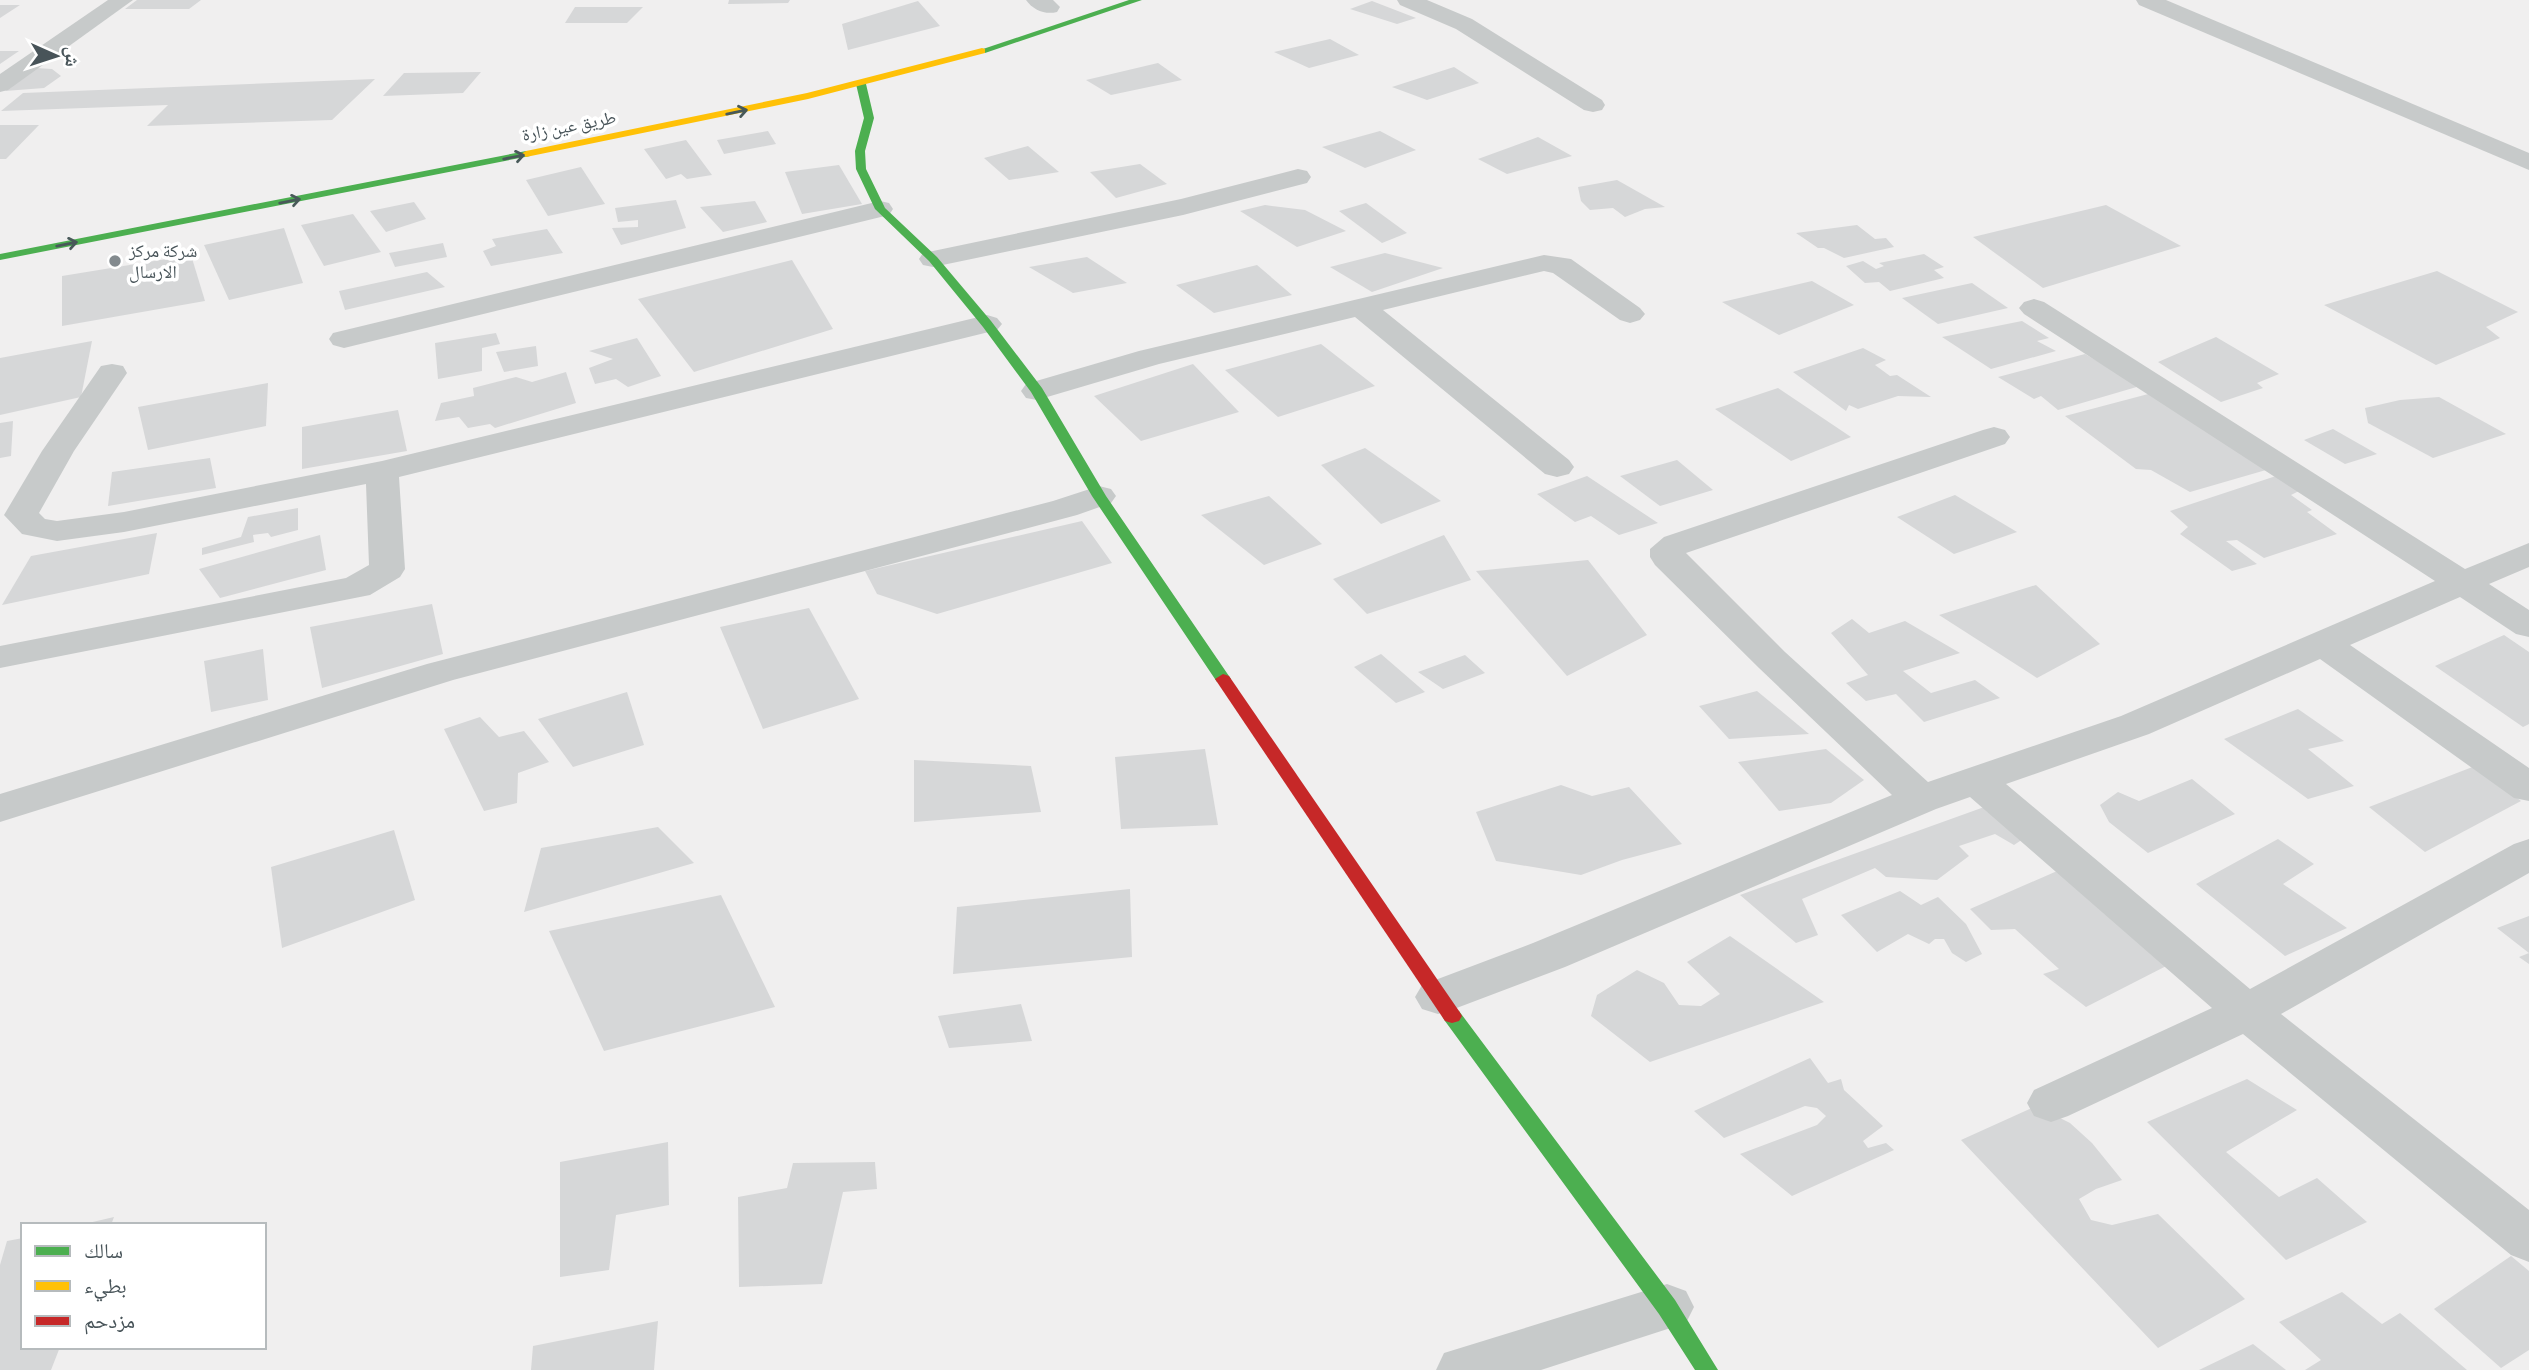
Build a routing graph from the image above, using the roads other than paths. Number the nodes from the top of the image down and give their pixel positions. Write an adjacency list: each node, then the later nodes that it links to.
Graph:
1 (122, 0): 6 (street)
2 (1138, 0): 5 (street, طريق عين زارة)
3 (1408, 0): 7 (street)
4 (2147, 0): 8 (street)
5 (861, 84): 10 (street); 11 (street, طريق عين زارة, one-way to 5)
6 (0, 85)
7 (1593, 105)
8 (2529, 162)
9 (1298, 177): 12 (street)
10 (880, 209): 12 (street); 17 (street)
11 (0, 257)
12 (933, 259): 16 (street)
13 (1360, 306): 15 (street); 19 (street); 21 (street)
14 (2034, 308): 25 (street)
15 (1630, 314)
16 (987, 324): 19 (street); 22 (street)
17 (344, 339)
18 (111, 373): 22 (street)
19 (1037, 391): 23 (street)
20 (1994, 437): 31 (street)
21 (1557, 467)
22 (383, 471): 28 (street)
23 (1099, 496): 32 (street); 34 (street)
24 (2529, 554): 25 (street)
25 (2460, 584): 26 (street); 27 (street)
26 (2529, 626)
27 (2322, 643): 29 (street); 30 (street)
28 (0, 657)
29 (1975, 779): 31 (street); 35 (street)
30 (2529, 788)
31 (1921, 799): 34 (street)
32 (0, 808)
33 (2529, 854): 35 (street)
34 (1438, 997): 38 (street)
35 (2247, 1012): 36 (street); 37 (street)
36 (2051, 1103)
37 (2529, 1240)
38 (1667, 1307): 39 (street); 40 (street)
39 (1464, 1370)
40 (1707, 1370)

